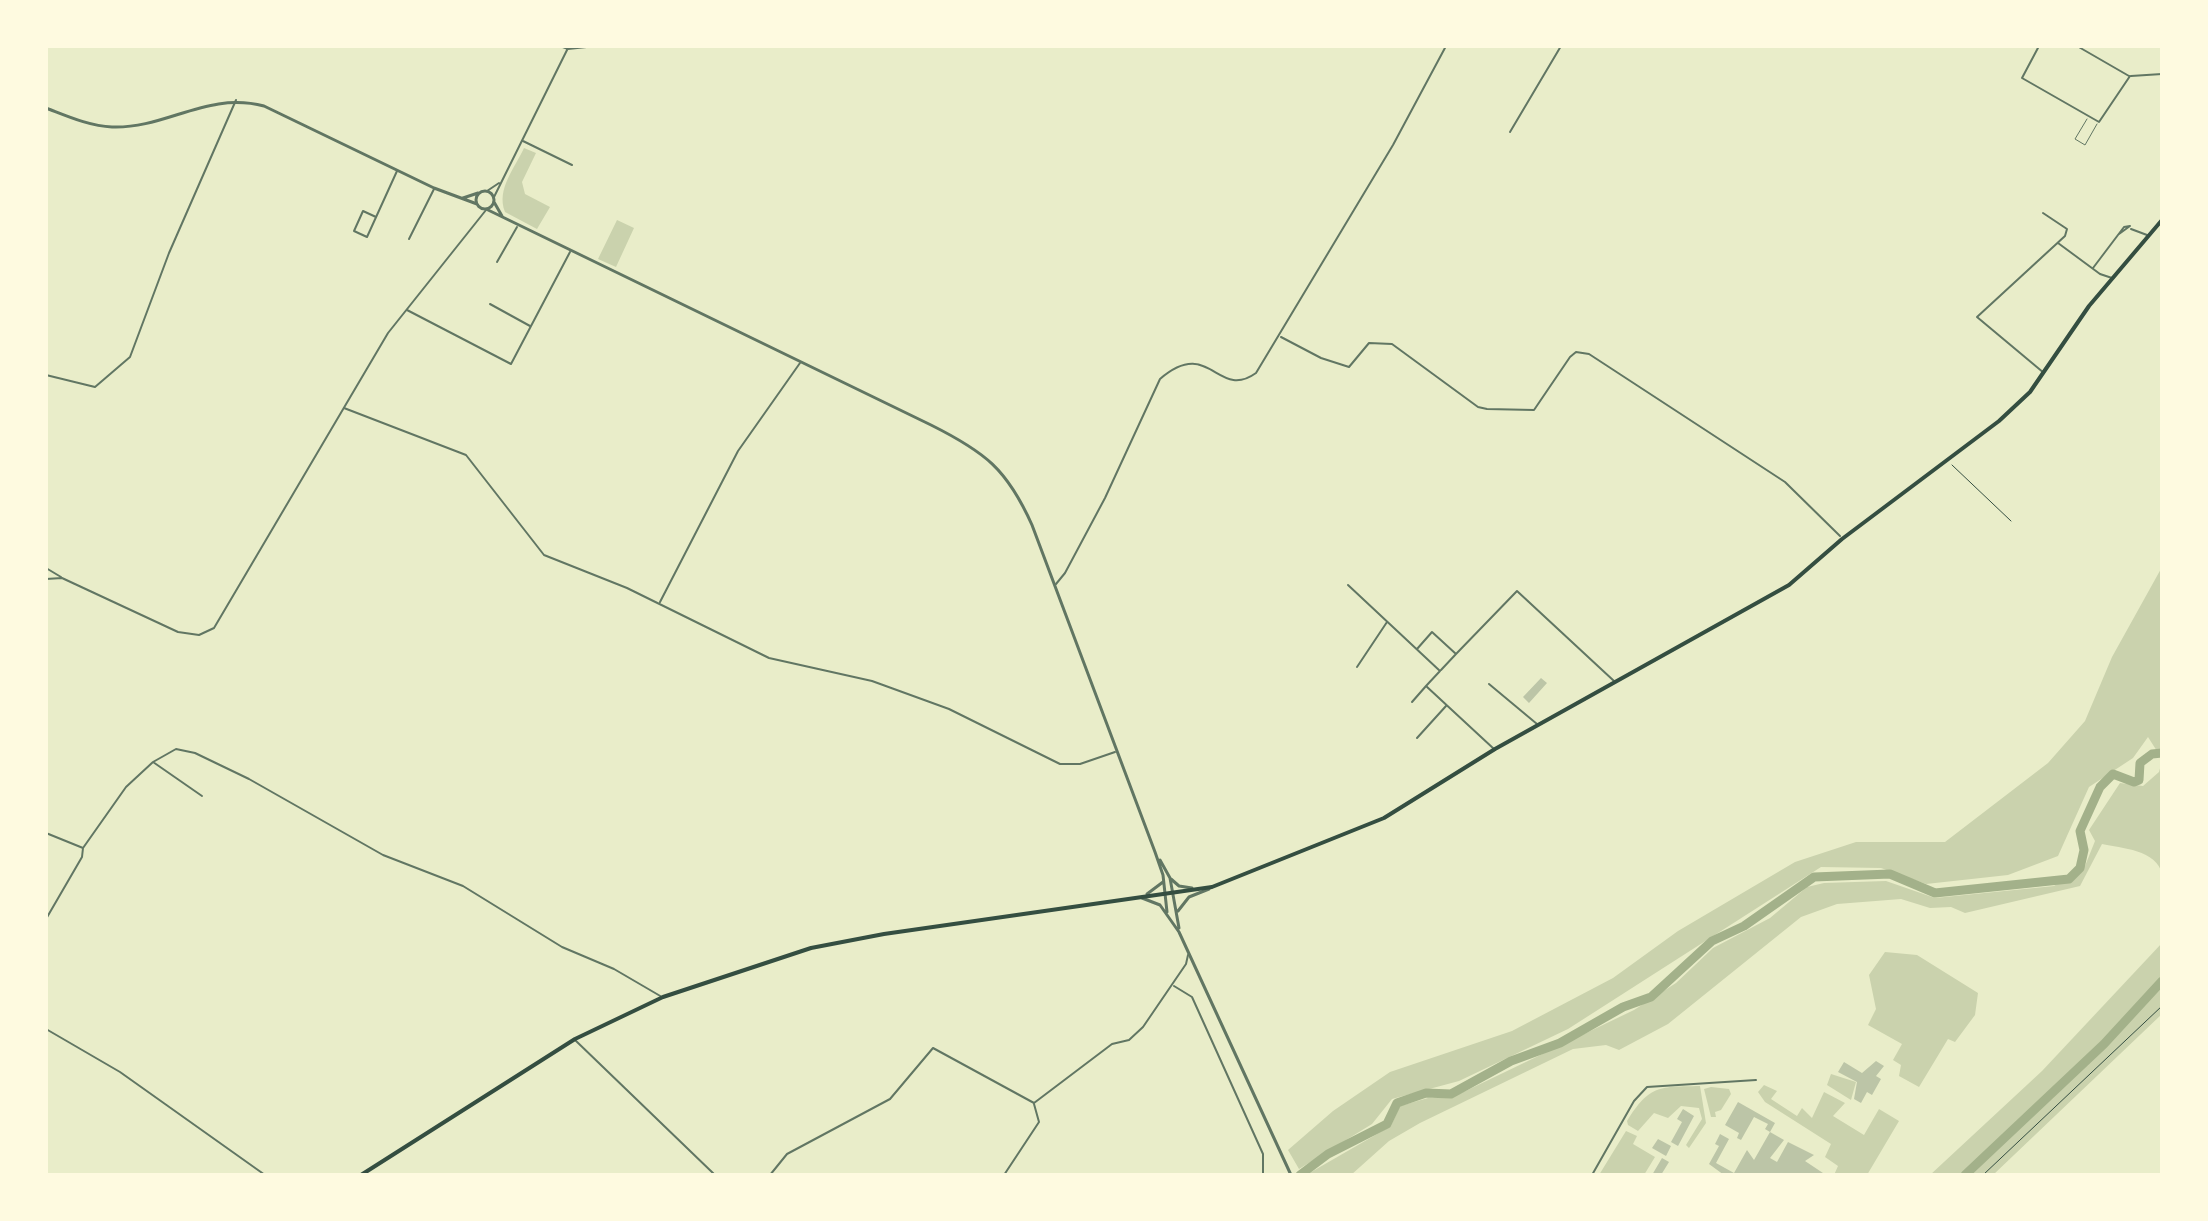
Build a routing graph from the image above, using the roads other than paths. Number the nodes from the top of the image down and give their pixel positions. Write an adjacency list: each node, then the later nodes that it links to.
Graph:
1 (560, 46): 7 (street)
2 (596, 46): 7 (street)
3 (1446, 46): 44 (street)
4 (1561, 46): 14 (street)
5 (2039, 46): 12 (street)
6 (2077, 46): 9 (street)
7 (568, 48): 15 (street)
8 (2162, 74): 9 (street)
9 (2130, 76): 13 (street)
10 (236, 100): 11 (street); 17 (street); 47 (street)
11 (46, 108)
12 (2089, 116): 13 (street); 13 (lane)
13 (2099, 122)
14 (1510, 132)
15 (522, 140): 16 (street); 18 (street)
16 (572, 165)
17 (398, 170): 19 (street); 28 (street)
18 (500, 182): 20 (street); 23 (street)
19 (434, 188): 22 (street); 33 (street)
20 (487, 191): 21 (street); 23 (street)
21 (479, 193): 22 (street); 24 (street)
22 (459, 198): 24 (street)
23 (494, 200): 25 (street); 27 (street)
24 (479, 206): 25 (street); 29 (street)
25 (486, 209): 27 (street); 29 (street)
26 (2043, 213): 34 (street)
27 (502, 216): 31 (street)
28 (376, 217): 28 (street)
29 (478, 218): 42 (street)
30 (2162, 220): 32 (main road)
31 (518, 226): 35 (street); 36 (street)
32 (2149, 235): 37 (street); 39 (main road)
33 (409, 239)
34 (2058, 243): 37 (street); 46 (street)
35 (570, 252): 43 (street); 45 (street)
36 (497, 262)
37 (2093, 268): 38 (street)
38 (2100, 274): 39 (street); 40 (street)
39 (2113, 277): 40 (main road)
40 (2105, 287): 46 (main road)
41 (490, 304): 43 (street)
42 (406, 310): 43 (street); 48 (street)
43 (531, 327)
44 (1280, 337): 49 (street); 53 (street)
45 (801, 362): 53 (street); 55 (street)
46 (2045, 374): 49 (main road)
47 (46, 375)
48 (344, 408): 51 (street); 55 (street)
49 (1842, 539): 61 (main road)
50 (46, 568): 51 (street)
51 (62, 578): 52 (street)
52 (46, 579)
53 (1055, 585): 69 (street)
54 (1348, 585): 56 (street)
55 (659, 603): 69 (street)
56 (1388, 621): 57 (street); 59 (street)
57 (1417, 649): 58 (street); 60 (street)
58 (1456, 654): 60 (street); 61 (street)
59 (1357, 667)
60 (1440, 671): 63 (street)
61 (1615, 682): 66 (main road)
62 (1489, 684): 66 (street)
63 (1426, 686): 64 (street); 65 (street)
64 (1412, 702)
65 (1446, 705): 67 (street); 68 (street)
66 (1538, 725): 68 (main road)
67 (1417, 738)
68 (1495, 749): 77 (main road)
69 (1117, 752): 74 (street)
70 (153, 762): 71 (street); 73 (street); 87 (street)
71 (202, 796)
72 (46, 833): 73 (street)
73 (83, 848): 83 (street)
74 (1155, 852): 75 (street); 76 (street)
75 (1170, 878): 77 (street); 78 (street)
76 (1163, 882): 79 (street); 80 (street)
77 (1212, 887): 78 (main road); 81 (street)
78 (1174, 894): 79 (main road); 81 (street)
79 (1165, 895): 80 (main road); 82 (street)
80 (1140, 897): 82 (street); 87 (main road)
81 (1178, 911): 84 (street)
82 (1167, 912): 84 (street)
83 (46, 919)
84 (1179, 932): 85 (street)
85 (1189, 954): 86 (street); 98 (street)
86 (1172, 985): 91 (street); 97 (street)
87 (663, 997): 89 (main road)
88 (46, 1029): 92 (street)
89 (575, 1039): 93 (main road); 94 (street)
90 (1756, 1080): 99 (street)
91 (1034, 1103): 95 (street); 96 (street)
92 (265, 1175)
93 (361, 1175)
94 (715, 1175)
95 (770, 1175)
96 (1004, 1175)
97 (1263, 1175)
98 (1291, 1175)
99 (1592, 1175)

